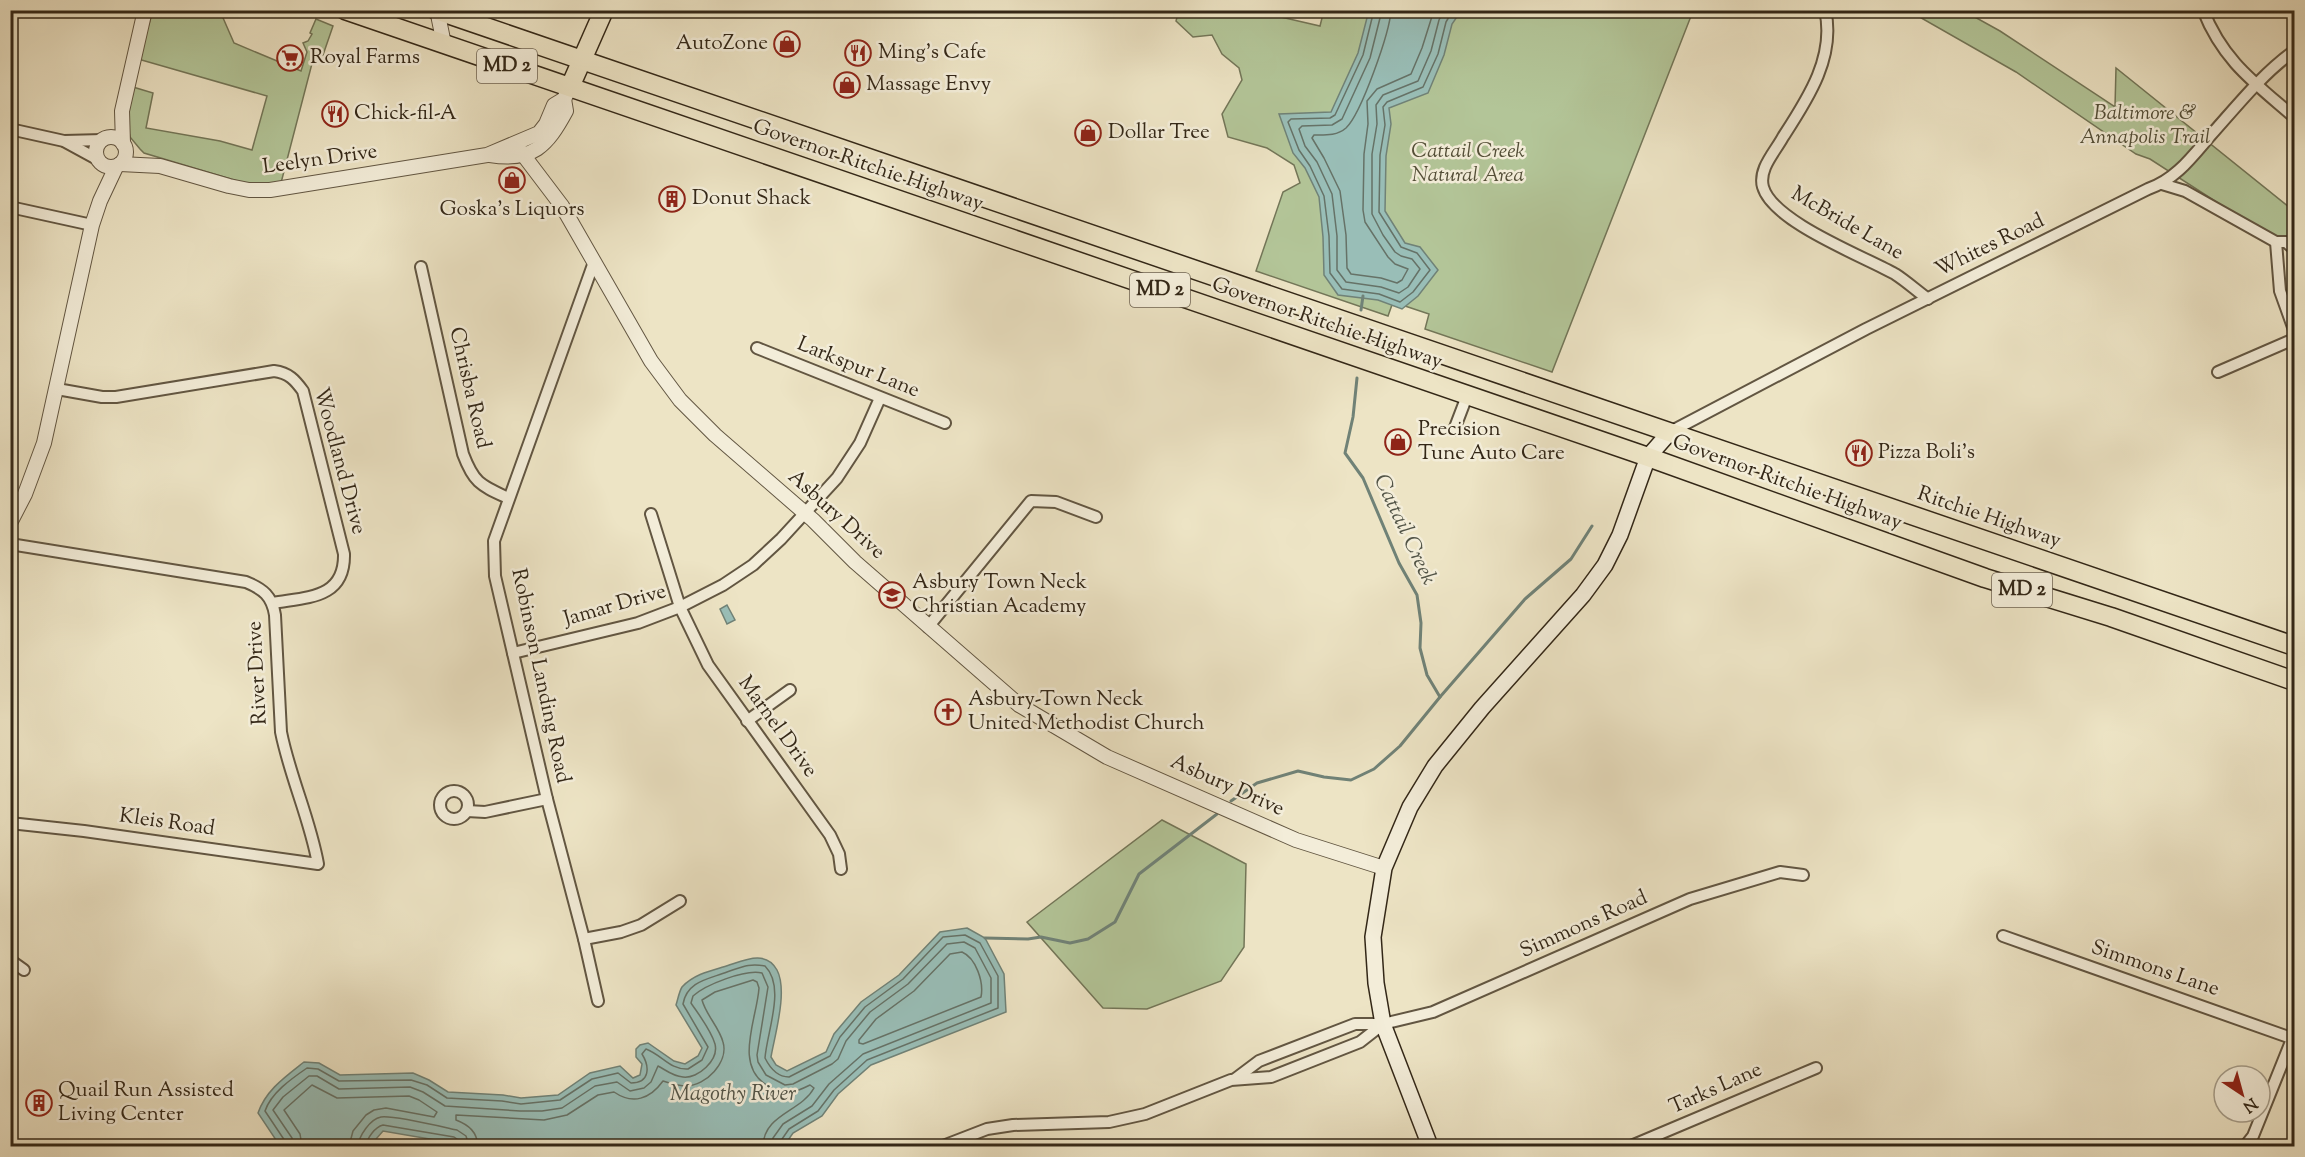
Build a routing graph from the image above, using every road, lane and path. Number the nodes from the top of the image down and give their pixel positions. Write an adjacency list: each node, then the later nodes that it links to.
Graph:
1 (145, 10): 12 (street)
2 (345, 10): 7 (main road, Governor Ritchie Highway / MD 2)
3 (604, 10): 9 (main road)
4 (1825, 10): 31 (street, McBride Lane)
5 (2203, 10): 10 (street)
6 (437, 11): 7 (street); 9 (main road, Governor Ritchie Highway / MD 2)
7 (444, 44): 11 (main road, Governor Ritchie Highway / MD 2)
8 (2295, 51): 10 (street, Whites Road)
9 (582, 60): 11 (main road); 41 (main road, Governor Ritchie Highway / MD 2)
10 (2256, 85): 13 (street); 24 (street, Whites Road)
11 (567, 93): 17 (street, Leelyn Drive); 20 (street); 37 (main road, Governor Ritchie Highway / MD 2)
12 (122, 111): 15 (street); 18 (street)
13 (2295, 117)
14 (10, 129): 16 (street)
15 (104, 139): 16 (street); 18 (street); 21 (street)
16 (64, 141): 21 (street)
17 (515, 144): 19 (street, Leelyn Drive); 20 (street, Asbury Drive)
18 (124, 145): 22 (street); 23 (street, Leelyn Drive)
19 (487, 155): 20 (street, Leelyn Drive); 23 (street, Leelyn Drive)
20 (525, 155): 29 (street, Asbury Drive)
21 (99, 161): 22 (street); 25 (street)
22 (118, 165): 23 (street, Leelyn Drive); 25 (street)
23 (160, 166)
24 (2162, 184): 28 (street); 31 (street, Whites Road)
25 (100, 201): 27 (street)
26 (10, 207): 27 (street)
27 (92, 225): 36 (street)
28 (2285, 245): 32 (street)
29 (594, 262): 43 (street, Robinson Landing Road); 45 (street, Asbury Drive)
30 (421, 267): 43 (street, Chrisba Road)
31 (1928, 299): 41 (street, Whites Road)
32 (2295, 330)
33 (2295, 339): 35 (street)
34 (757, 348): 38 (street, Larkspur Lane)
35 (2217, 372)
36 (57, 389): 47 (street); 49 (street, Woodland Drive)
37 (1467, 396): 40 (street); 42 (main road, Governor Ritchie Highway / MD 2)
38 (880, 398): 39 (street, Larkspur Lane); 45 (street, Jamar Drive)
39 (945, 423)
40 (1454, 430)
41 (1670, 432): 42 (main road); 52 (main road, Ritchie Highway / MD 2)
42 (1648, 457): 54 (main road, Governor Ritchie Highway / MD 2); 61 (main road)
43 (508, 498): 53 (street, Robinson Landing Road)
44 (651, 514): 50 (street, Marnel Drive)
45 (805, 514): 50 (street, Jamar Drive); 51 (street, Asbury Drive)
46 (1096, 517): 51 (street)
47 (10, 523)
48 (10, 544): 49 (street, River Drive)
49 (273, 603): 60 (street, River Drive)
50 (680, 607): 53 (street, Jamar Drive); 56 (street, Marnel Drive)
51 (928, 627): 61 (street, Asbury Drive)
52 (2295, 646)
53 (513, 653): 57 (street, Robinson Landing Road)
54 (2295, 681)
55 (790, 690): 56 (street)
56 (747, 721): 62 (street, Marnel Drive)
57 (547, 799): 58 (street); 66 (street, Robinson Landing Road)
58 (467, 811)
59 (10, 823): 60 (street, Kleis Road)
60 (318, 864)
61 (1384, 868): 70 (main road)
62 (841, 869)
63 (1803, 876): 70 (street, Simmons Road)
64 (680, 901): 66 (street)
65 (2003, 936): 71 (street, Simmons Lane)
66 (584, 939): 69 (street, Robinson Landing Road)
67 (10, 960): 68 (street)
68 (24, 970)
69 (598, 1001)
70 (1383, 1024): 73 (street); 73 (street); 76 (main road)
71 (2294, 1039): 78 (street)
72 (1816, 1068): 77 (street, Tarks Lane)
73 (1235, 1079): 74 (street)
74 (964, 1142): 75 (street)
75 (943, 1146)
76 (1430, 1146)
77 (1631, 1146)
78 (2245, 1146)

